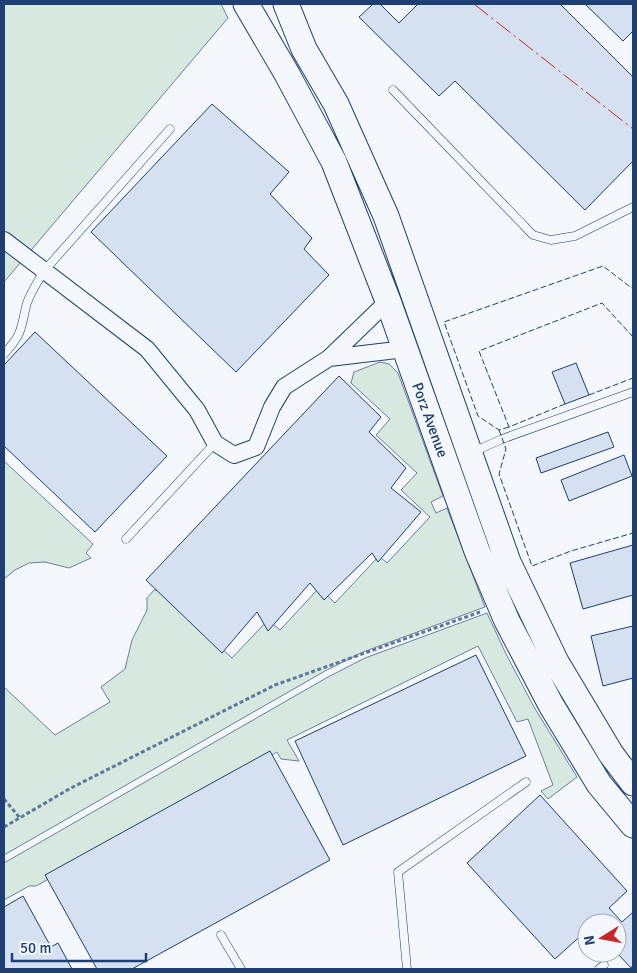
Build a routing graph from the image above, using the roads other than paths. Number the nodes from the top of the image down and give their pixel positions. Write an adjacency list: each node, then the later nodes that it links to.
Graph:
1 (246, 4): 8 (main road, Porz Avenue)
2 (286, 4): 14 (main road, Porz Avenue)
3 (394, 90): 5 (lane)
4 (170, 129): 7 (lane)
5 (633, 207)
6 (4, 240): 7 (street)
7 (44, 271): 10 (lane); 13 (street)
8 (388, 301): 9 (main road, Porz Avenue); 11 (street)
9 (405, 349): 11 (street); 18 (main road, Porz Avenue)
10 (4, 354)
11 (329, 358): 13 (street)
12 (633, 392): 14 (lane)
13 (215, 443): 15 (lane)
14 (471, 453): 17 (main road, Porz Avenue)
15 (126, 539)
16 (526, 782): 21 (lane)
17 (633, 783)
18 (633, 825)
19 (221, 935): 20 (lane)
20 (241, 969)
21 (407, 969)

